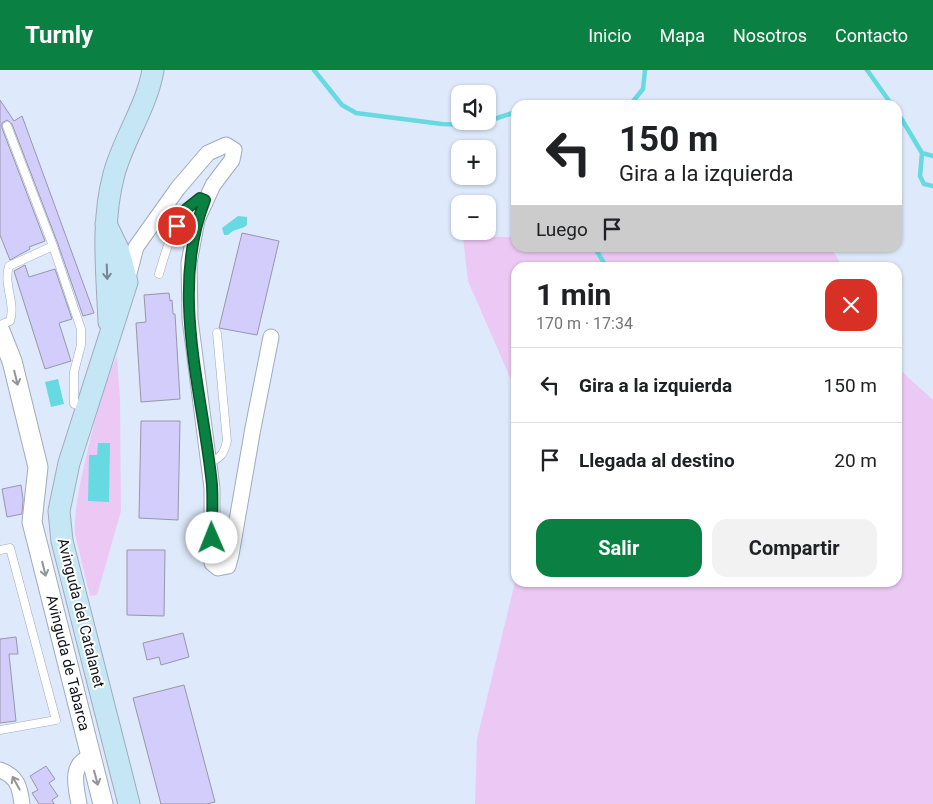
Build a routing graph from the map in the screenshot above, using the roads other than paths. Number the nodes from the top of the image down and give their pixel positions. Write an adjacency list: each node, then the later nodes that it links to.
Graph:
1 (153, 71): 4 (main road, Avinguda del Catalanet)
2 (7, 126): 5 (lane)
3 (205, 200): 6 (lane); 7 (street); 14 (street)
4 (106, 224): 7 (main road); 11 (main road, Avinguda del Catalanet, one-way to 11)
5 (53, 246): 8 (lane); 13 (lane)
6 (159, 274)
7 (127, 282): 11 (main road, Avinguda del Catalanet)
8 (0, 325)
9 (0, 331): 17 (street, Avinguda de Tabarca, one-way to 17)
10 (217, 333): 14 (lane)
11 (109, 335): 13 (main road, Avinguda del Catalanet)
12 (271, 337): 14 (street)
13 (86, 408): 22 (main road, Avinguda del Catalanet)
14 (209, 462)
15 (0, 550): 16 (lane)
16 (0, 730)
17 (91, 757): 20 (street); 21 (street, Avinguda de Tabarca, one-way to 21)
18 (0, 770): 19 (street, one-way to 18)
19 (22, 804)
20 (79, 804)
21 (103, 804)
22 (129, 804)

